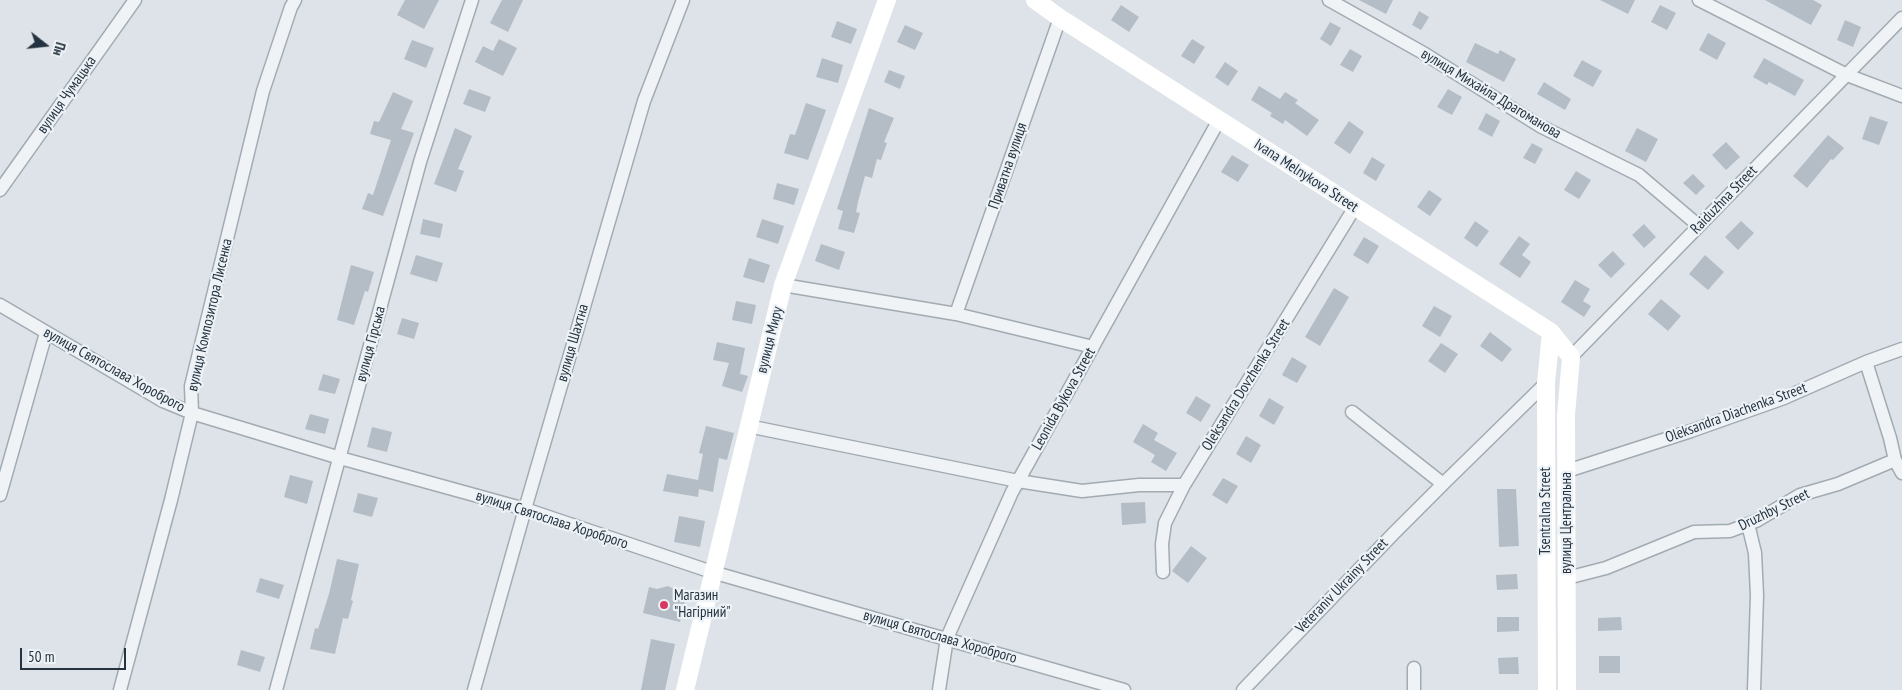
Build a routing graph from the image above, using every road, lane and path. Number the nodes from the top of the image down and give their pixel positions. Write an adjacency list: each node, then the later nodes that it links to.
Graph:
1 (134, 0): 14 (street, вулиця Чумацька)
2 (295, 0): 28 (street, вулиця Композитора Лисенка)
3 (472, 0): 30 (street, вулиця Гірська)
4 (683, 0): 38 (street, вулиця Шахтна)
5 (887, 0): 17 (street, вулиця Миру)
6 (1035, 0): 9 (street, Ivana Melnykova Street)
7 (1330, 0): 16 (street, вулиця Михайла Драгоманова)
8 (1699, 0): 11 (street)
9 (1060, 18): 13 (street, Ivana Melnykova Street); 19 (street, Приватна вулиця)
10 (1902, 18): 11 (street, Raiduzhna Street)
11 (1846, 75): 12 (street); 16 (street, Raiduzhna Street)
12 (1901, 97)
13 (1219, 120): 15 (street, Ivana Melnykova Street); 22 (street, Leonida Bykova Street)
14 (0, 190)
15 (1355, 207): 20 (street, Ivana Melnykova Street); 36 (street, Oleksandra Dovzhenka Street)
16 (1699, 226): 24 (street, Raiduzhna Street)
17 (783, 285): 19 (street); 29 (street, вулиця Миру)
18 (0, 305): 21 (street, вулиця Святослава Хороброго)
19 (956, 314): 22 (street)
20 (1551, 332): 24 (street, Ivana Melnykova Street); 26 (street, Tsentralna Street)
21 (46, 333): 28 (street, вулиця Святослава Хороброго); 37 (street)
22 (1093, 347): 34 (street, Leonida Bykova Street)
23 (1902, 349): 25 (street, Oleksandra Diachenka Street)
24 (1570, 357): 26 (street, Raiduzhna Street); 32 (street, вулиця Центральна)
25 (1866, 362): 31 (street); 32 (street, Oleksandra Diachenka Street)
26 (1546, 382): 35 (street, Veteraniv Ukrainy Street); 53 (street, Tsentralna Street)
27 (1352, 412): 35 (street)
28 (192, 413): 30 (street, вулиця Святослава Хороброго); 45 (street, вулиця Композитора Лисенка)
29 (748, 426): 34 (street); 40 (street, вулиця Миру)
30 (340, 458): 38 (street, вулиця Святослава Хороброго); 46 (street, вулиця Гірська)
31 (1894, 460): 33 (street); 39 (street, Druzhby Street)
32 (1568, 471): 42 (street, вулиця Центральна)
33 (1902, 473)
34 (1018, 481): 36 (street); 43 (street, Leonida Bykova Street)
35 (1444, 484): 51 (street, Veteraniv Ukrainy Street)
36 (1184, 485): 41 (street, Oleksandra Dovzhenka Street)
37 (0, 495)
38 (525, 509): 40 (street, вулиця Святослава Хороброго); 47 (street, вулиця Шахтна)
39 (1748, 524): 42 (street, Druzhby Street); 55 (street)
40 (712, 572): 43 (street, вулиця Святослава Хороброго); 48 (street, вулиця Миру)
41 (1163, 572)
42 (1567, 578): 54 (street, вулиця Центральна)
43 (947, 638): 49 (street, Leonida Bykova Street); 50 (street, вулиця Святослава Хороброго)
44 (1414, 668): 52 (street)
45 (120, 690)
46 (276, 690)
47 (474, 690)
48 (685, 690)
49 (938, 690)
50 (1122, 690)
51 (1242, 690)
52 (1414, 690)
53 (1547, 690)
54 (1567, 690)
55 (1754, 690)

